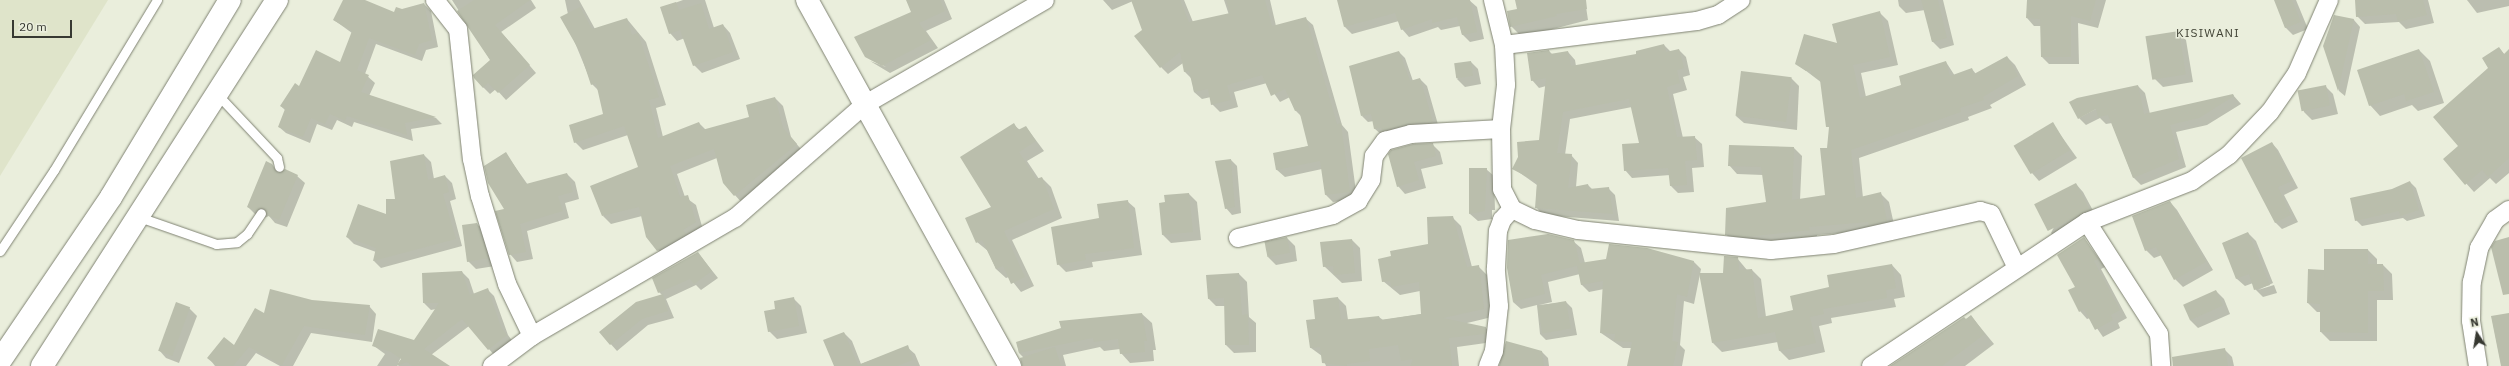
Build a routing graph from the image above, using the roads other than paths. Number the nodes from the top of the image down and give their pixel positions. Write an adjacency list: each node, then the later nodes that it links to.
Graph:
1 (158, 0): 21 (lane)
2 (230, 0): 24 (main road)
3 (277, 0): 11 (main road)
4 (435, 0): 23 (street)
5 (807, 0): 12 (main road)
6 (1045, 0): 12 (street)
7 (1493, 0): 10 (street)
8 (1741, 0): 10 (street)
9 (2329, 0): 19 (street)
10 (1504, 45): 13 (street)
11 (216, 93): 14 (lane); 18 (main road)
12 (864, 105): 23 (street); 27 (main road)
13 (1501, 129): 15 (street); 20 (street)
14 (279, 167)
15 (1512, 209): 22 (street); 28 (street)
16 (2509, 210): 31 (street)
17 (261, 213): 18 (lane)
18 (139, 217): 25 (main road)
19 (2087, 222): 22 (street); 30 (street)
20 (1238, 238)
21 (0, 251)
22 (2017, 268): 29 (street)
23 (532, 336): 26 (street)
24 (0, 361)
25 (42, 366)
26 (492, 366)
27 (1010, 366)
28 (1488, 366)
29 (1871, 366)
30 (2162, 366)
31 (2478, 366)

